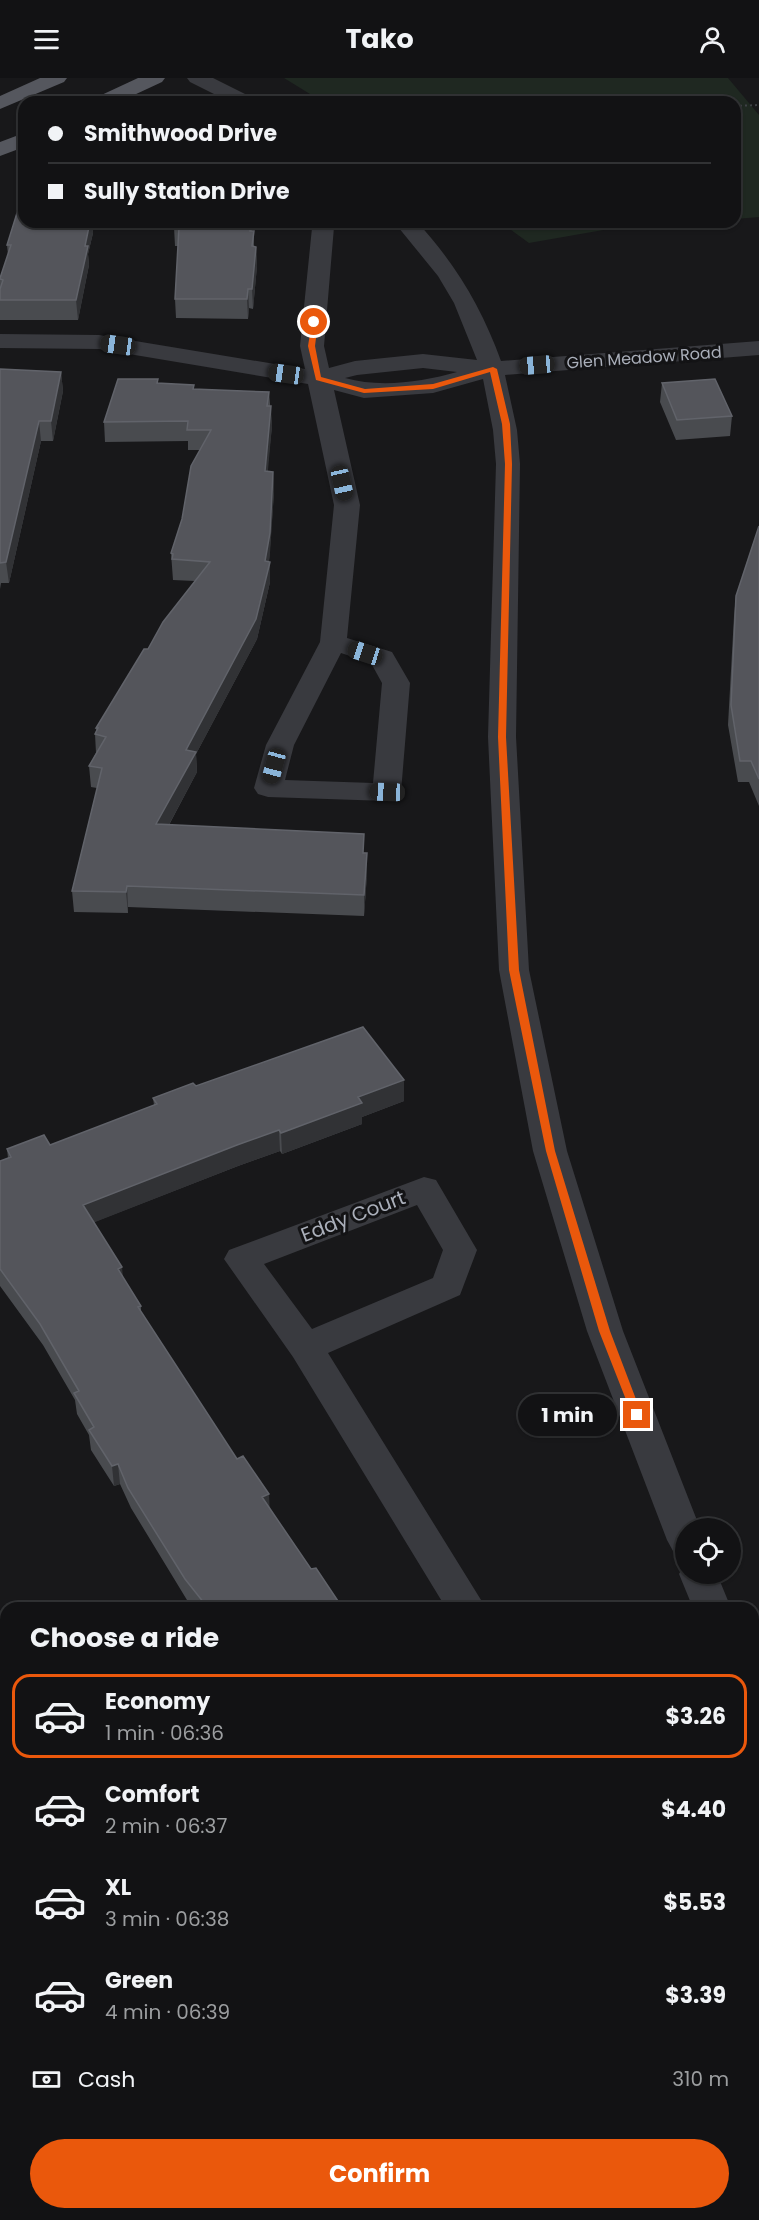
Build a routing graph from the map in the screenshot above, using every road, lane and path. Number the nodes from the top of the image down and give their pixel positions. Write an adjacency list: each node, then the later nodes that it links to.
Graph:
1 (57, 78): 6 (main road)
2 (155, 78): 4 (main road)
3 (197, 78): 5 (street)
4 (115, 96)
5 (234, 96)
6 (0, 103)
7 (759, 105): 8 (path)
8 (741, 106)
9 (18, 142): 10 (main road)
10 (0, 150)
11 (323, 228): 16 (street)
12 (411, 228): 15 (street)
13 (0, 341): 16 (street, Glen Meadow Road)
14 (759, 348): 15 (street, Glen Meadow Road)
15 (493, 369): 16 (street, Glen Meadow Road); 19 (street)
16 (318, 378): 17 (street)
17 (333, 642): 17 (street)
18 (306, 1347): 18 (street, Eddy Court); 21 (street, Eddy Court)
19 (677, 1518)
20 (702, 1584): 22 (street)
21 (463, 1602)
22 (710, 1602)

